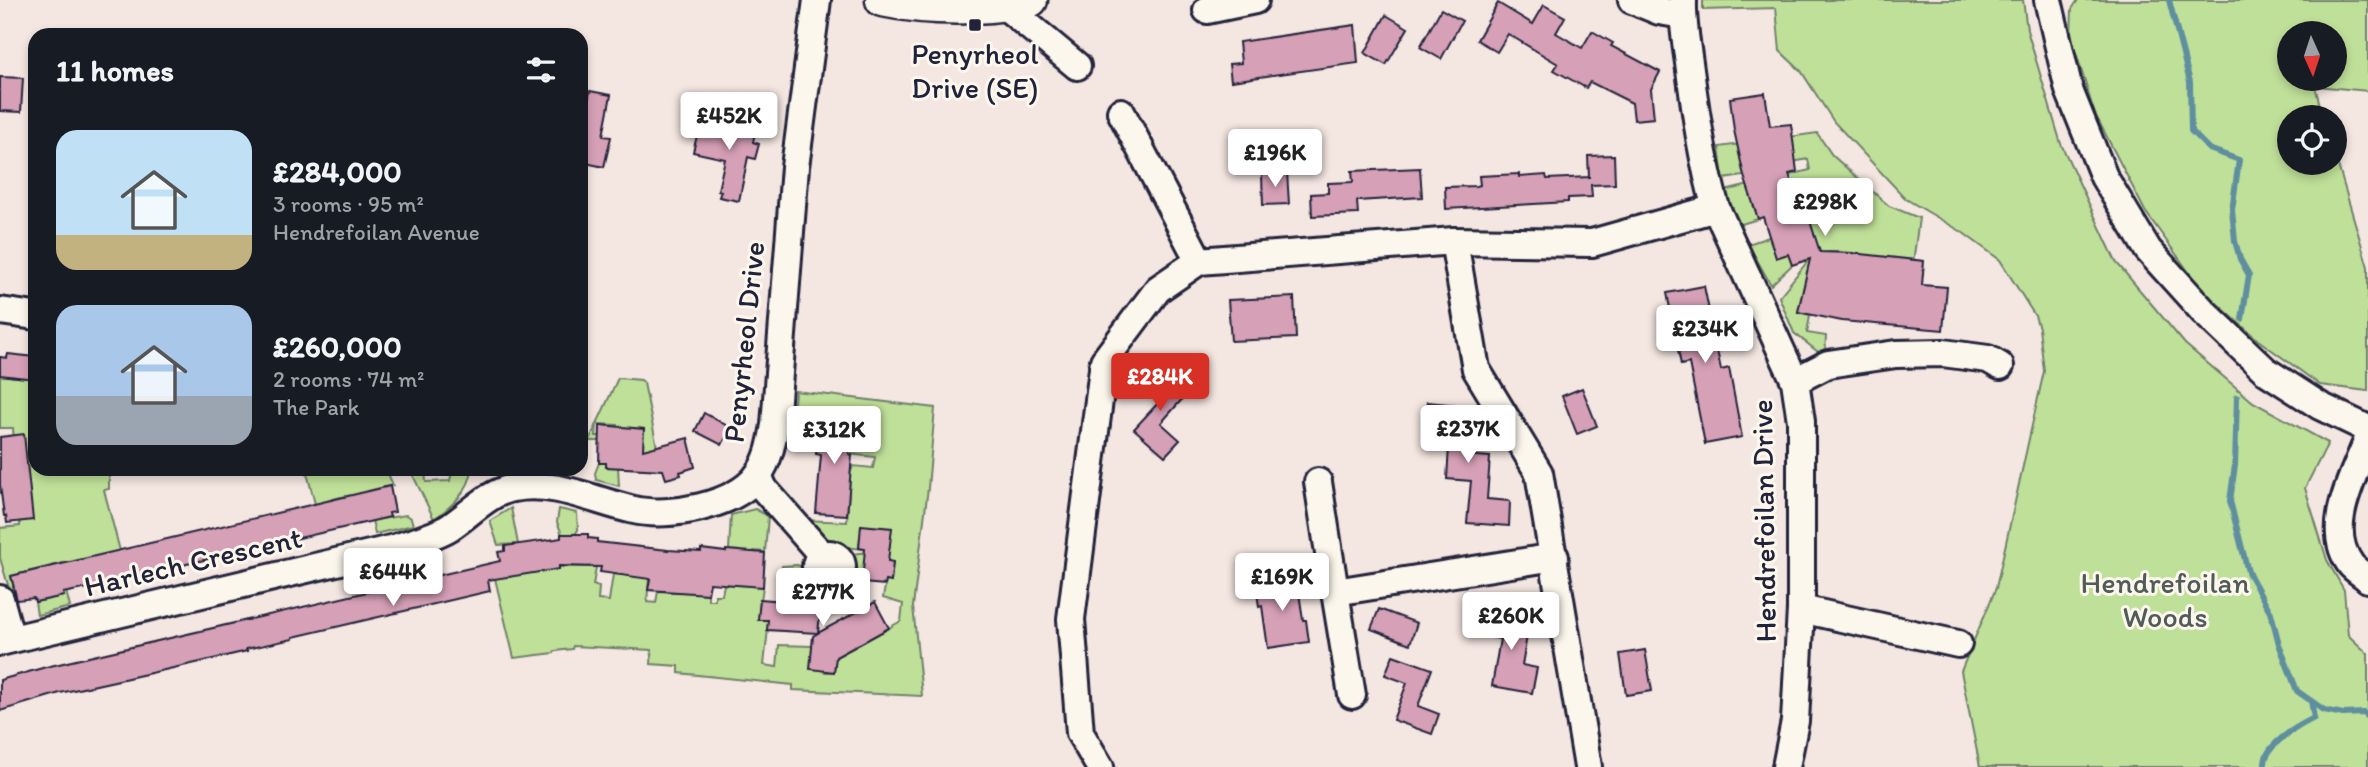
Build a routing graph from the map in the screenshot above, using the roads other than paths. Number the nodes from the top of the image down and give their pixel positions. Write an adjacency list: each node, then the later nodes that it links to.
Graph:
1 (817, 0): 20 (street, Penyrheol Drive)
2 (882, 0): 5 (main road)
3 (1255, 0): 8 (street)
4 (1632, 0): 7 (street)
5 (1018, 3): 9 (street)
6 (2051, 3): 18 (street)
7 (1683, 7): 11 (street, Hendrefoilan Drive)
8 (1207, 10)
9 (1077, 66)
10 (1121, 112): 13 (street)
11 (1716, 208): 12 (street); 17 (street, Hendrefoilan Drive)
12 (1454, 241): 13 (street); 24 (street)
13 (1199, 261): 32 (street)
14 (0, 311): 15 (street)
15 (28, 315)
16 (2000, 366): 17 (street)
17 (1795, 381): 28 (street, Hendrefoilan Drive)
18 (2368, 429)
19 (2368, 439): 25 (street)
20 (758, 475): 21 (street, Penyrheol Drive); 23 (street)
21 (508, 478): 29 (street, Harlech Crescent)
22 (1318, 482): 26 (street)
23 (822, 555)
24 (1555, 557): 26 (street); 33 (street)
25 (2368, 579)
26 (1335, 592): 31 (street)
27 (0, 599): 29 (street)
28 (1801, 609): 30 (street); 34 (street, Hendrefoilan Drive)
29 (5, 641)
30 (1958, 644)
31 (1352, 695)
32 (1100, 767)
33 (1588, 767)
34 (1786, 767)

